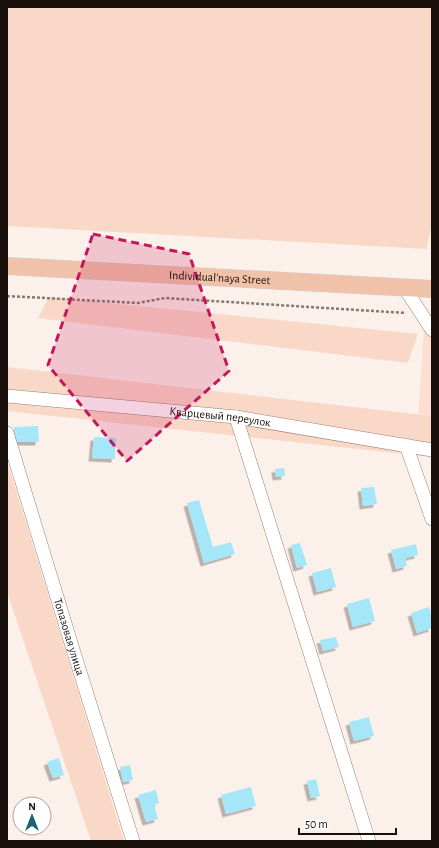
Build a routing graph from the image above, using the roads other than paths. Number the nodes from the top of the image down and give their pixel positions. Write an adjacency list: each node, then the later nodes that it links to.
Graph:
1 (7, 266): 2 (main road, Individual'naya Street)
2 (404, 287): 3 (main road, Individual'naya Street); 4 (street)
3 (432, 289)
4 (432, 330)
5 (7, 396): 6 (street, Кварцевый переулок)
6 (236, 417): 8 (street, Кварцевый переулок); 12 (street)
7 (7, 433): 11 (street, Топазовая улица)
8 (406, 445): 9 (street, Кварцевый переулок); 10 (street)
9 (432, 450)
10 (432, 519)
11 (133, 841)
12 (369, 841)

